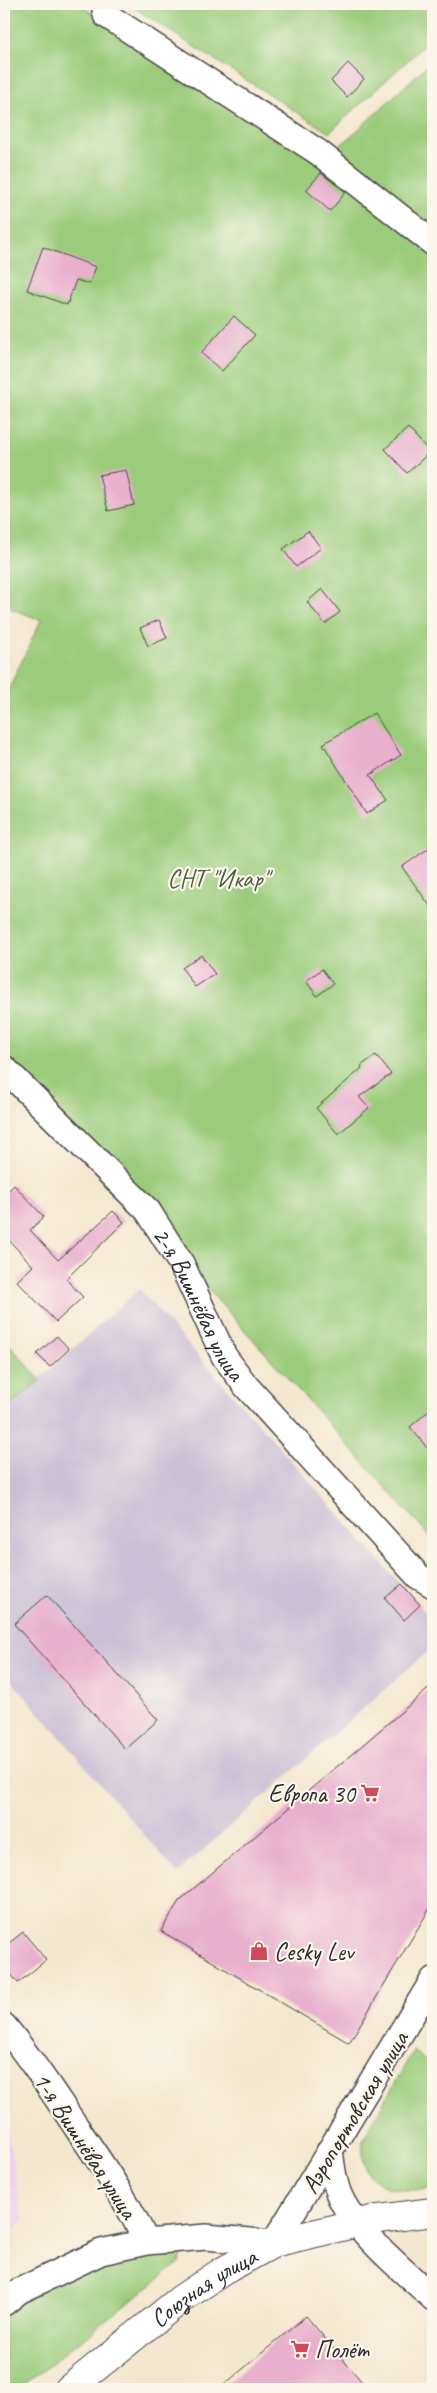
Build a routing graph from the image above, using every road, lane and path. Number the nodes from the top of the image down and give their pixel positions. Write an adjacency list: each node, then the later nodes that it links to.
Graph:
1 (100, 8): 2 (street)
2 (433, 243)
3 (4, 1068): 4 (street, 2-я Вишнёвая улица)
4 (433, 1585)
5 (433, 1980): 7 (street, Аэропортовская улица)
6 (4, 2026): 10 (street, 1-я Вишнёвая улица)
7 (330, 2150): 9 (street); 11 (street, Аэропортовская улица)
8 (433, 2212): 9 (main road, Союзная улица)
9 (356, 2223): 11 (main road, Союзная улица); 13 (street)
10 (146, 2242): 11 (street); 12 (street)
11 (274, 2243): 14 (main road, Союзная улица)
12 (12, 2297)
13 (433, 2298)
14 (69, 2389)

